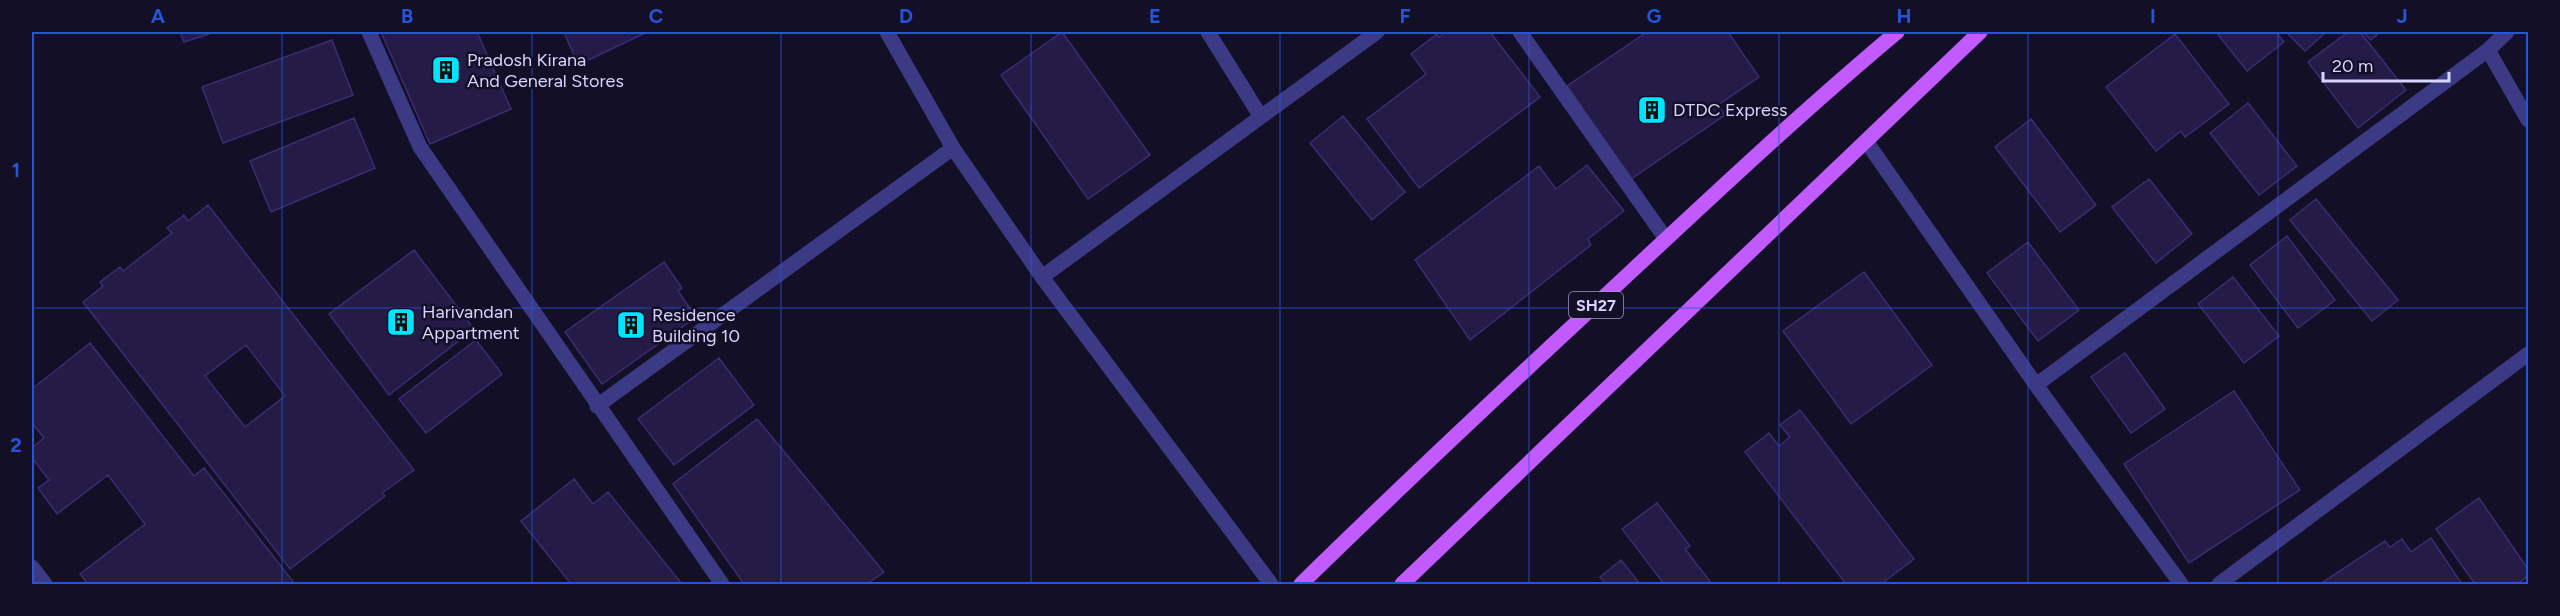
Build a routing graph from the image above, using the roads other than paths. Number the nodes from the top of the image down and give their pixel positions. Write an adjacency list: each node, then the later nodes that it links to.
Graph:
1 (369, 32): 18 (street)
2 (887, 32): 13 (street)
3 (1208, 32): 10 (street)
4 (1377, 32): 10 (street)
5 (1520, 32): 14 (street)
6 (1898, 32): 14 (main road, SH27)
7 (1980, 32): 12 (main road)
8 (2507, 32): 9 (street)
9 (2488, 50): 11 (street); 17 (street)
10 (1261, 117): 15 (street)
11 (2529, 120)
12 (1866, 141): 17 (street); 24 (main road)
13 (953, 148): 15 (street); 18 (street)
14 (1666, 239): 23 (main road, SH27)
15 (1042, 277): 22 (street)
16 (2529, 354): 26 (street)
17 (2036, 385): 25 (street)
18 (597, 406): 21 (street)
19 (32, 567): 20 (street)
20 (45, 585)
21 (722, 585)
22 (1271, 585)
23 (1300, 585)
24 (1402, 585)
25 (2181, 585)
26 (2219, 585)

